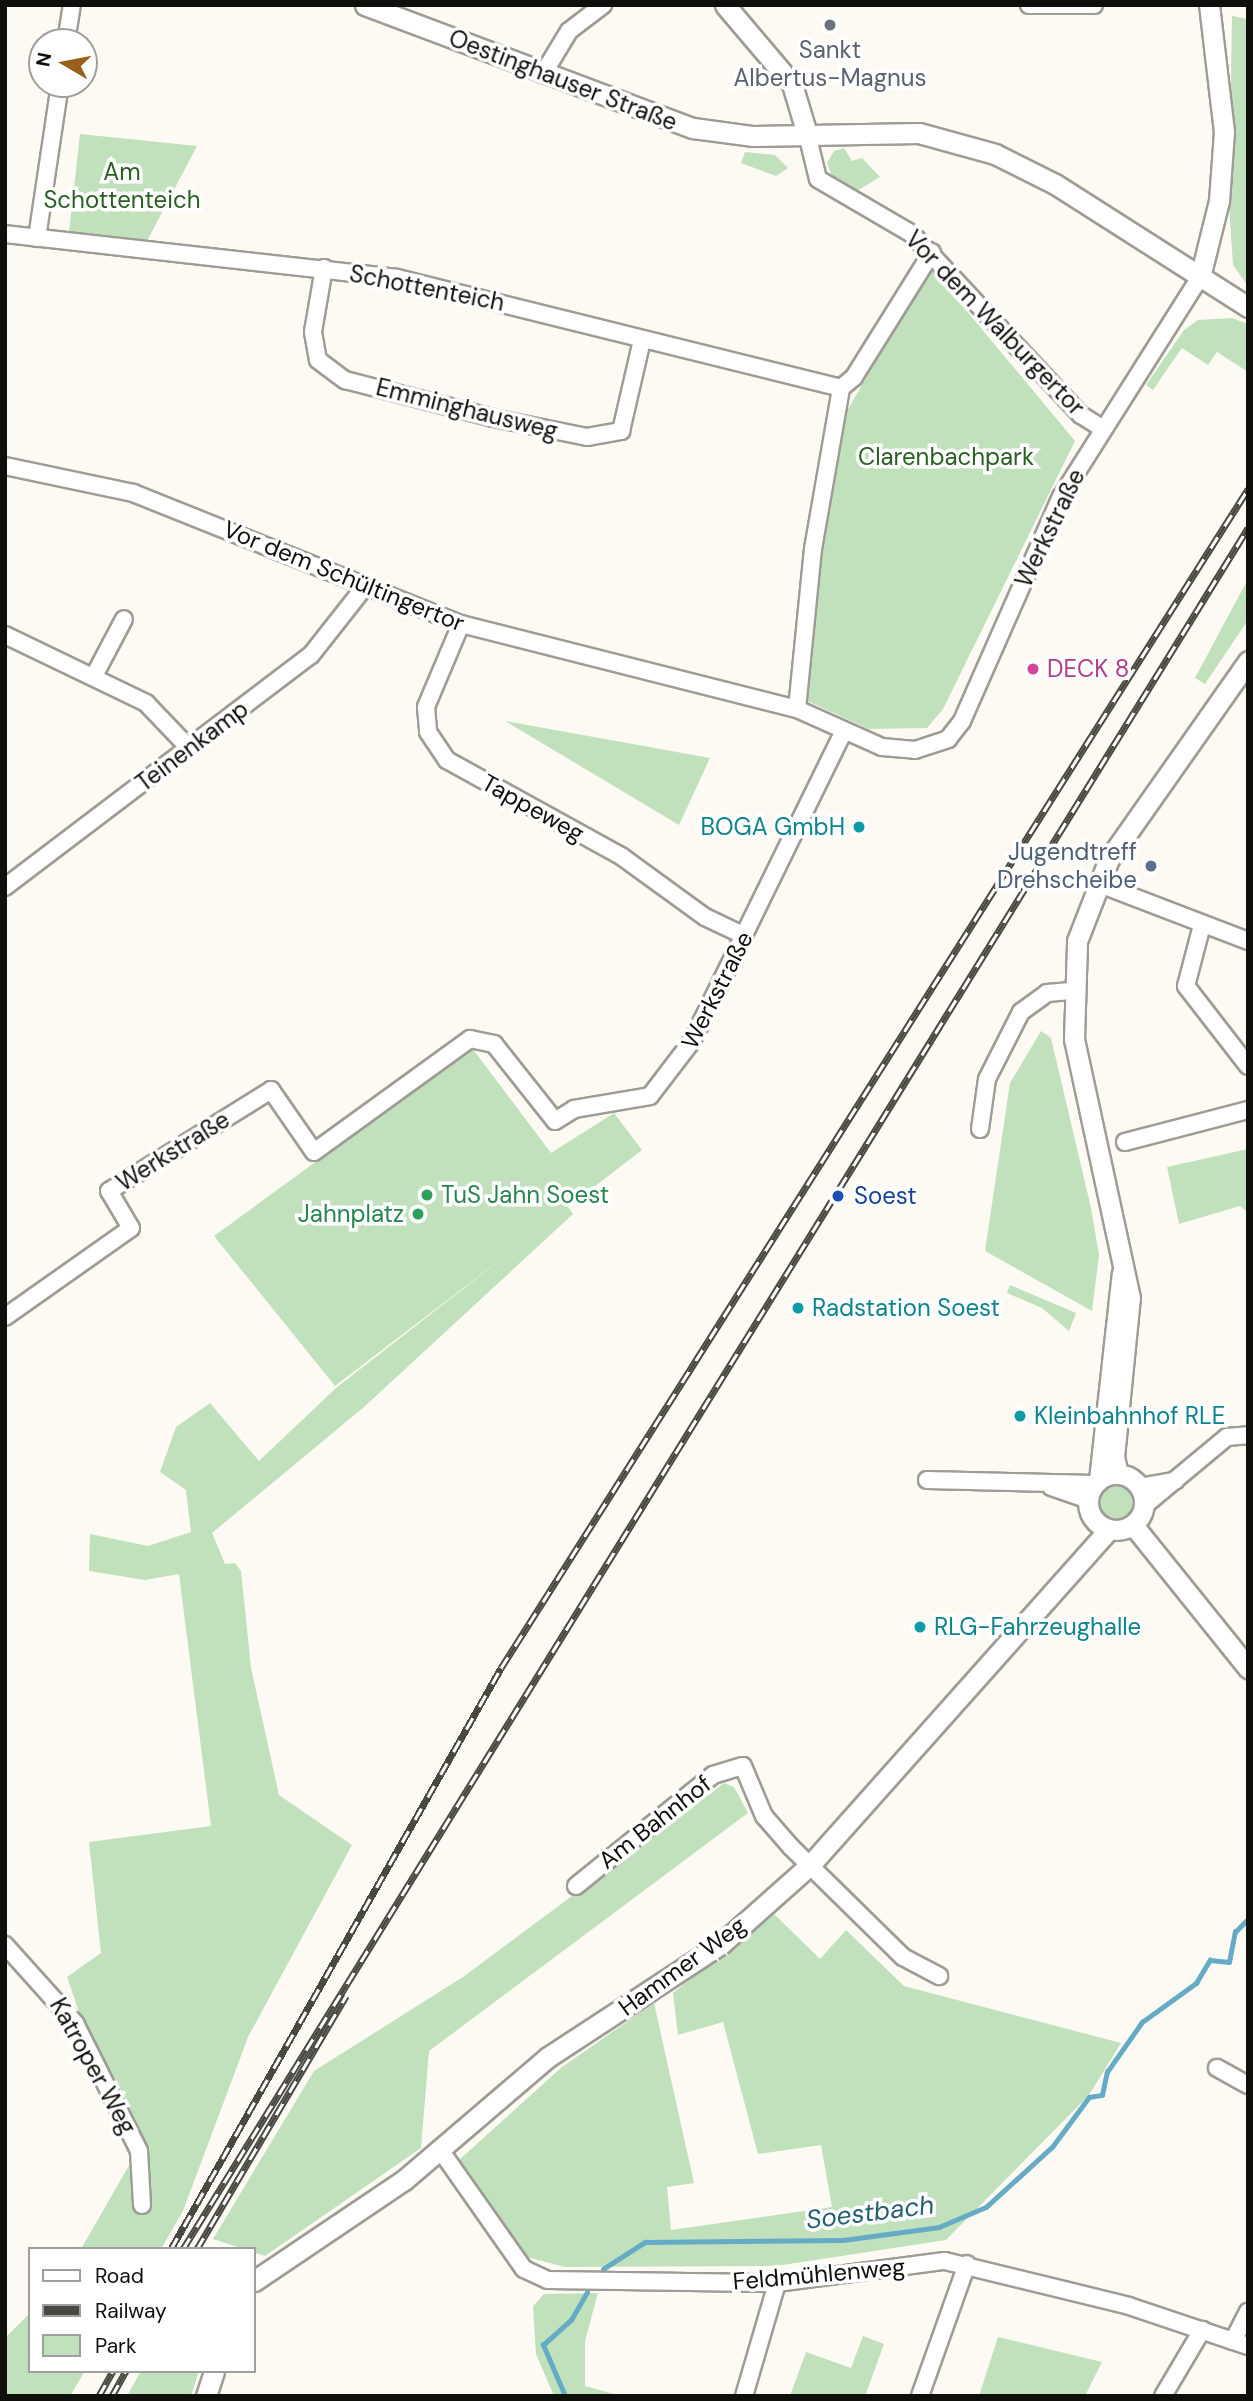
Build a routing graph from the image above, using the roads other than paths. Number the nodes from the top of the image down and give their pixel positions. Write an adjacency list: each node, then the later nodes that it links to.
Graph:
1 (72, 5): 8 (street)
2 (365, 5): 9 (street, Oestinghauser Straße)
3 (603, 5): 9 (street)
4 (725, 5): 11 (street)
5 (1029, 5): 6 (street)
6 (1094, 5)
7 (1209, 5): 16 (street)
8 (68, 28)
9 (543, 74): 11 (street, Oestinghauser Straße)
10 (58, 98): 13 (street)
11 (807, 134): 14 (street, Vor dem Walburgertor); 16 (street, Oestinghauser Straße)
12 (5, 234): 13 (street, Schottenteich)
13 (37, 238): 15 (street, Schottenteich)
14 (932, 253): 19 (street); 20 (street, Vor dem Walburgertor)
15 (324, 268): 18 (street, Schottenteich); 18 (street, Emminghausweg)
16 (1200, 277): 17 (street, Oestinghauser Straße); 20 (street, Werkstraße)
17 (1248, 307)
18 (642, 340): 19 (street, Schottenteich)
19 (841, 388): 28 (street)
20 (1103, 429): 29 (street, Werkstraße)
21 (5, 466): 22 (street, Vor dem Schültingertor)
22 (363, 589): 24 (street, Vor dem Schültingertor); 30 (street, Teinenkamp)
23 (124, 620): 27 (street)
24 (461, 624): 28 (street, Vor dem Schültingertor); 34 (street, Tappeweg)
25 (5, 635): 27 (street)
26 (1247, 660): 31 (street)
27 (94, 676): 30 (street)
28 (797, 709): 29 (street, Vor dem Schültingertor)
29 (843, 733): 34 (street, Werkstraße)
30 (189, 748): 32 (street, Teinenkamp)
31 (1097, 883): 33 (street); 36 (street)
32 (5, 887)
33 (1202, 925): 35 (street); 37 (street)
34 (745, 936): 42 (street, Werkstraße)
35 (1248, 941)
36 (1071, 991): 39 (street); 41 (street)
37 (1248, 1066)
38 (1248, 1110): 40 (street)
39 (980, 1129)
40 (1125, 1142)
41 (1123, 1271): 44 (street); 47 (street, Hammer Weg)
42 (5, 1317)
43 (1242, 1430): 46 (street)
44 (1118, 1474): 46 (street); 47 (street)
45 (927, 1480): 47 (street)
46 (1142, 1496): 48 (street)
47 (1096, 1503): 48 (street); 50 (street, Hammer Weg)
48 (1133, 1525): 49 (street)
49 (1248, 1668)
50 (810, 1865): 51 (street, Am Bahnhof); 53 (street); 56 (street, Hammer Weg)
51 (576, 1886)
52 (5, 1945): 57 (street, Katroper Weg)
53 (939, 1976)
54 (1217, 2067): 55 (street)
55 (1248, 2085)
56 (441, 2151): 59 (street, Hammer Weg); 60 (street, Feldmühlenweg)
57 (142, 2206)
58 (967, 2264): 60 (street, Feldmühlenweg); 62 (street, Feldmühlenweg); 67 (street)
59 (256, 2280)
60 (777, 2283): 66 (street)
61 (1248, 2312): 63 (street)
62 (1202, 2330): 63 (street, Feldmühlenweg); 68 (street)
63 (1240, 2343)
64 (213, 2373): 65 (street)
65 (206, 2396)
66 (744, 2396)
67 (920, 2396)
68 (1163, 2396)

